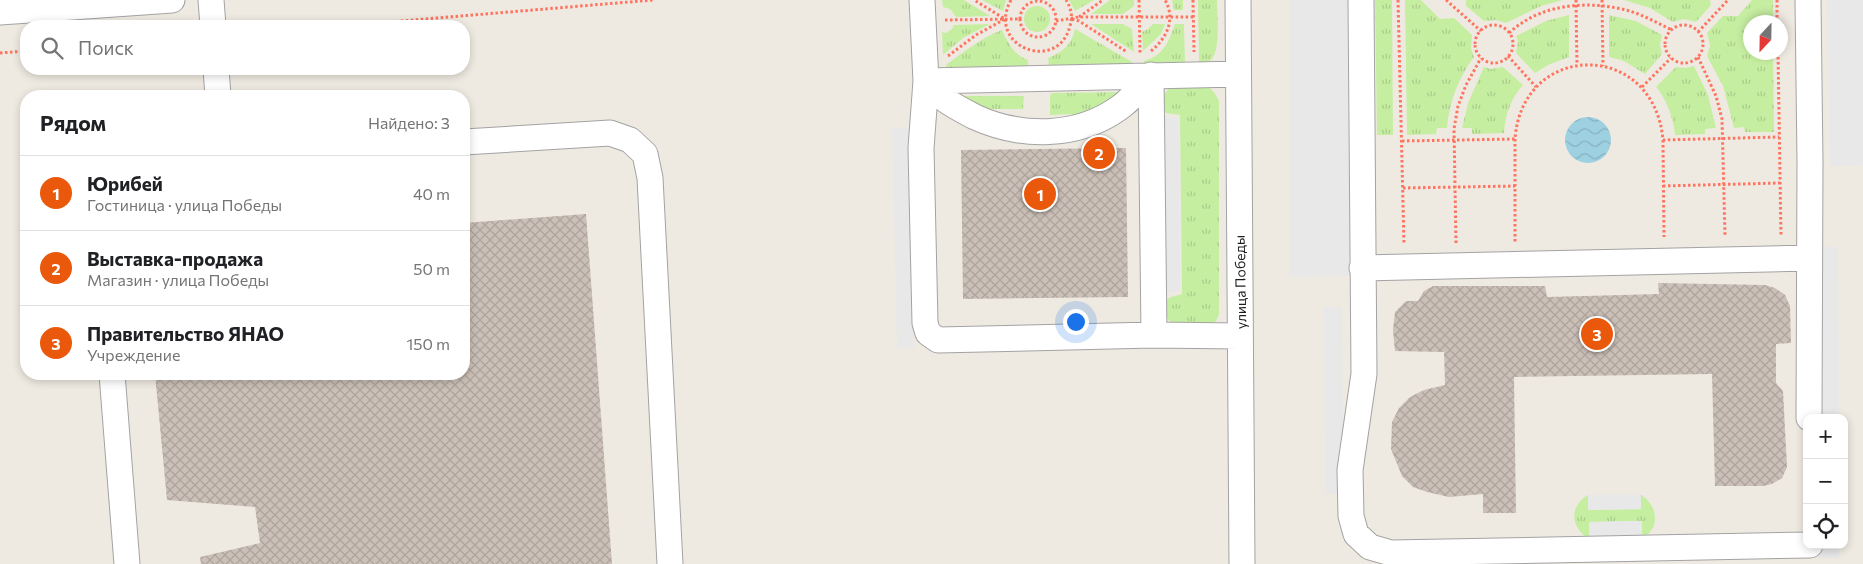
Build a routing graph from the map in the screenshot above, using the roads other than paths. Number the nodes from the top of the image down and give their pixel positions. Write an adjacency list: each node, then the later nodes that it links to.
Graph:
1 (172, 0): 7 (street)
2 (211, 0): 8 (street)
3 (922, 0): 12 (street)
4 (1238, 0): 10 (street, улица Победы)
5 (1361, 0): 16 (street)
6 (1808, 0): 15 (street)
7 (0, 12)
8 (213, 20)
9 (1145, 66): 10 (street); 12 (street); 12 (street); 17 (street)
10 (1238, 74): 18 (street, улица Победы)
11 (216, 75): 13 (street)
12 (926, 81): 17 (street)
13 (218, 90)
14 (470, 142): 23 (street)
15 (1809, 258): 16 (street); 20 (street)
16 (1362, 268): 21 (street)
17 (1154, 335): 18 (street)
18 (1240, 336): 24 (street, улица Победы)
19 (112, 380): 22 (street)
20 (1809, 414)
21 (1803, 545)
22 (127, 564)
23 (670, 564)
24 (1242, 564)

